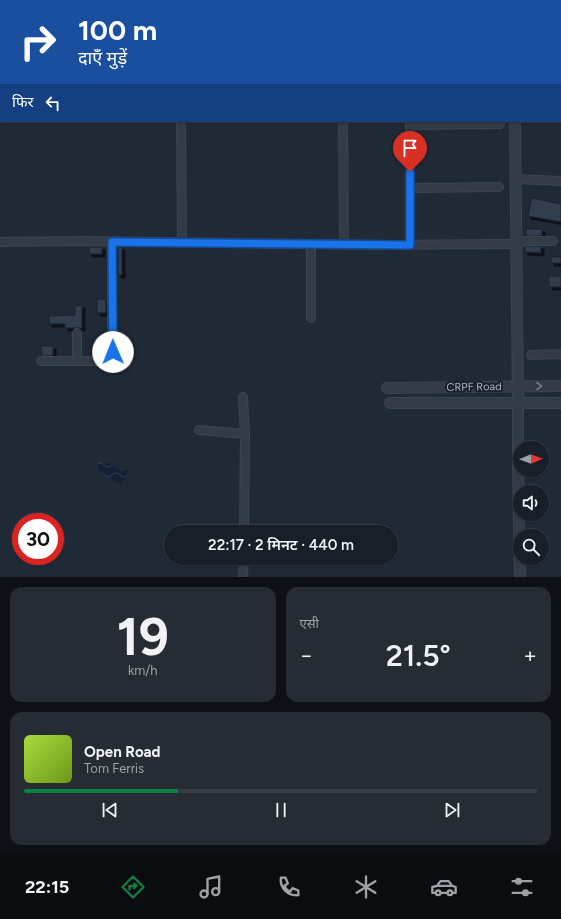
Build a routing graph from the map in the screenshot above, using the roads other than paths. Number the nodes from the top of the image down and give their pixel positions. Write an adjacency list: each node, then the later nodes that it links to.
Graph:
1 (182, 122): 13 (street)
2 (343, 122): 14 (street)
3 (515, 122): 6 (street)
4 (410, 123): 5 (street); 9 (street)
5 (500, 124)
6 (515, 179): 7 (street); 15 (street)
7 (561, 181)
8 (499, 187): 9 (street)
9 (410, 188): 17 (street)
10 (553, 241): 15 (street)
11 (0, 242): 12 (street)
12 (112, 242): 13 (street); 23 (street)
13 (182, 243): 16 (street)
14 (344, 244): 16 (street); 17 (street)
15 (517, 244): 17 (street); 25 (street)
16 (311, 245): 18 (street)
17 (410, 245)
18 (311, 318)
19 (77, 333): 23 (street)
20 (561, 354): 21 (street)
21 (531, 355)
22 (40, 361): 23 (street)
23 (77, 361)
24 (561, 386): 25 (street, CRPF Road, one-way to 24)
25 (518, 387): 26 (street, CRPF Road); 29 (street)
26 (387, 388)
27 (243, 396): 32 (street)
28 (390, 403): 29 (street)
29 (518, 403): 30 (street); 36 (street)
30 (561, 403)
31 (199, 430): 32 (street)
32 (245, 434): 33 (street)
33 (244, 525)
34 (244, 565): 35 (street)
35 (243, 577)
36 (520, 577)

